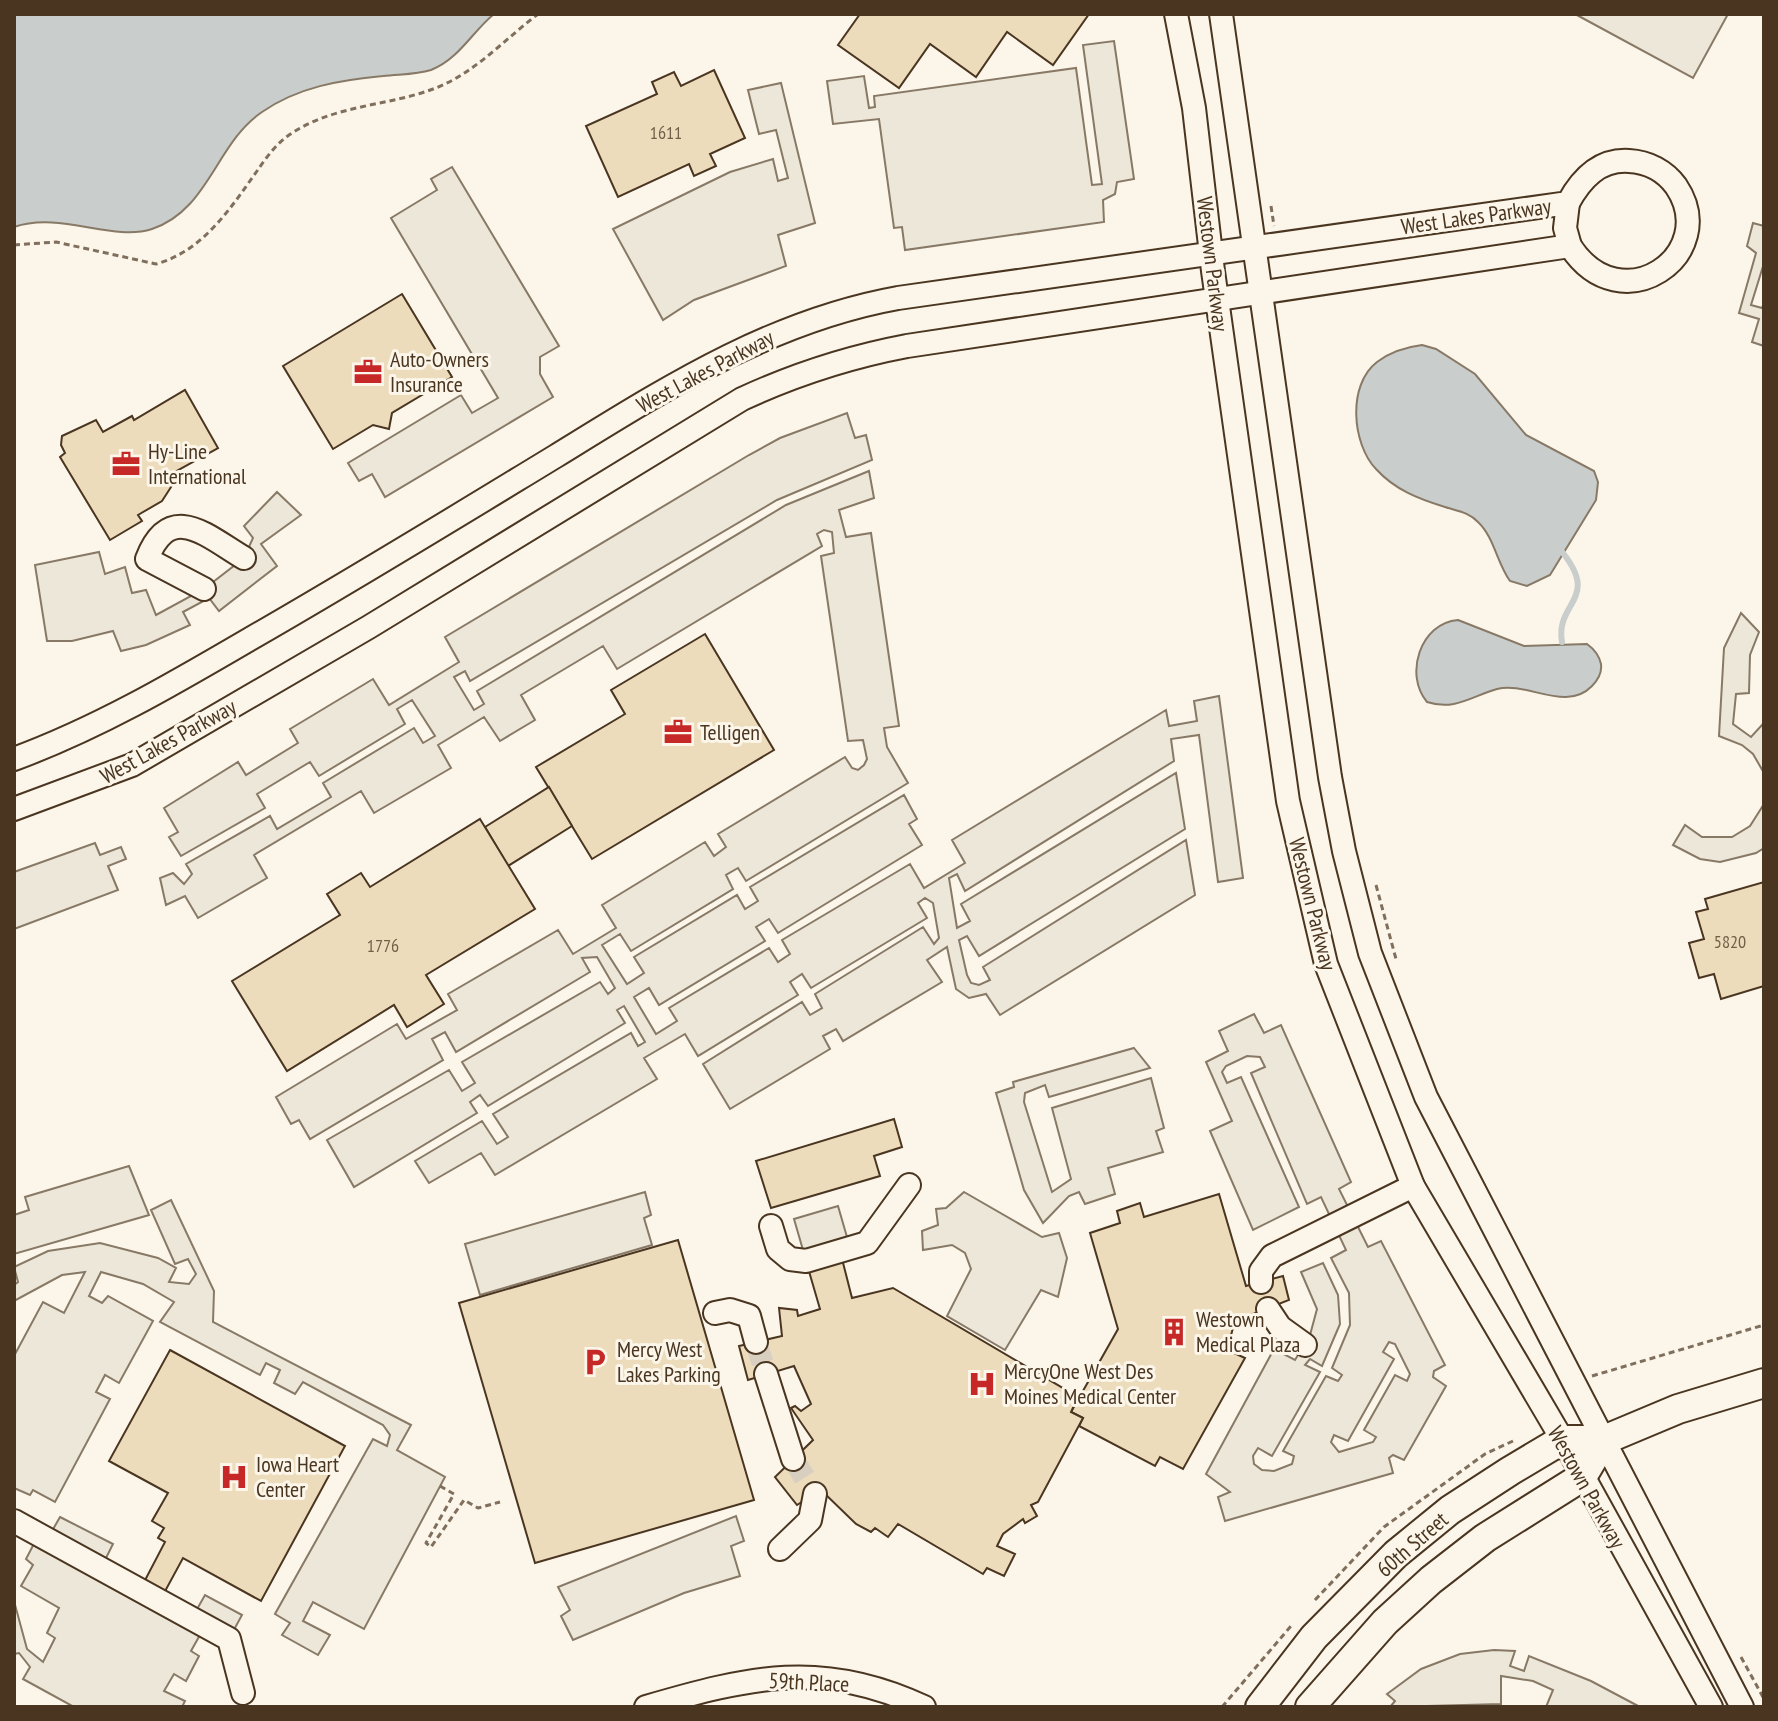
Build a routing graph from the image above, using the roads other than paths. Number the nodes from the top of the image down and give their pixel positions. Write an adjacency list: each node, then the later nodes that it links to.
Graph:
1 (1176, 14): 6 (street, Westown Parkway)
2 (1221, 14): 5 (street, Westown Parkway)
3 (1568, 203): 4 (street); 4 (street, West Lakes Parkway); 5 (street, West Lakes Parkway)
4 (1570, 246): 7 (street, West Lakes Parkway)
5 (1256, 247): 6 (street, West Lakes Parkway); 7 (street, Westown Parkway)
6 (1211, 253): 8 (street, Westown Parkway); 11 (street, West Lakes Parkway)
7 (1264, 293): 8 (street, West Lakes Parkway); 24 (street, Westown Parkway)
8 (1217, 299): 12 (street, West Lakes Parkway); 14 (street, Westown Parkway)
9 (244, 558): 10 (street)
10 (204, 589)
11 (14, 759)
12 (14, 809)
13 (909, 1185): 15 (street)
14 (1413, 1186): 16 (street); 23 (street, Westown Parkway)
15 (771, 1226)
16 (1261, 1282)
17 (1268, 1309): 20 (street)
18 (715, 1313): 19 (street)
19 (756, 1342)
20 (1305, 1345)
21 (766, 1374): 25 (street)
22 (1764, 1383): 24 (main road)
23 (1562, 1440): 24 (main road); 26 (street, Westown Parkway); 33 (main road, 60th Street)
24 (1604, 1440): 26 (main road, 60th Street); 36 (street, Westown Parkway)
25 (793, 1459)
26 (1582, 1477): 34 (main road, 60th Street); 35 (street, Westown Parkway)
27 (815, 1494): 29 (street)
28 (14, 1521): 30 (street)
29 (780, 1549)
30 (243, 1693)
31 (646, 1707): 32 (street, 59th Place)
32 (924, 1707)
33 (1260, 1707)
34 (1310, 1707)
35 (1711, 1707)
36 (1742, 1707)

